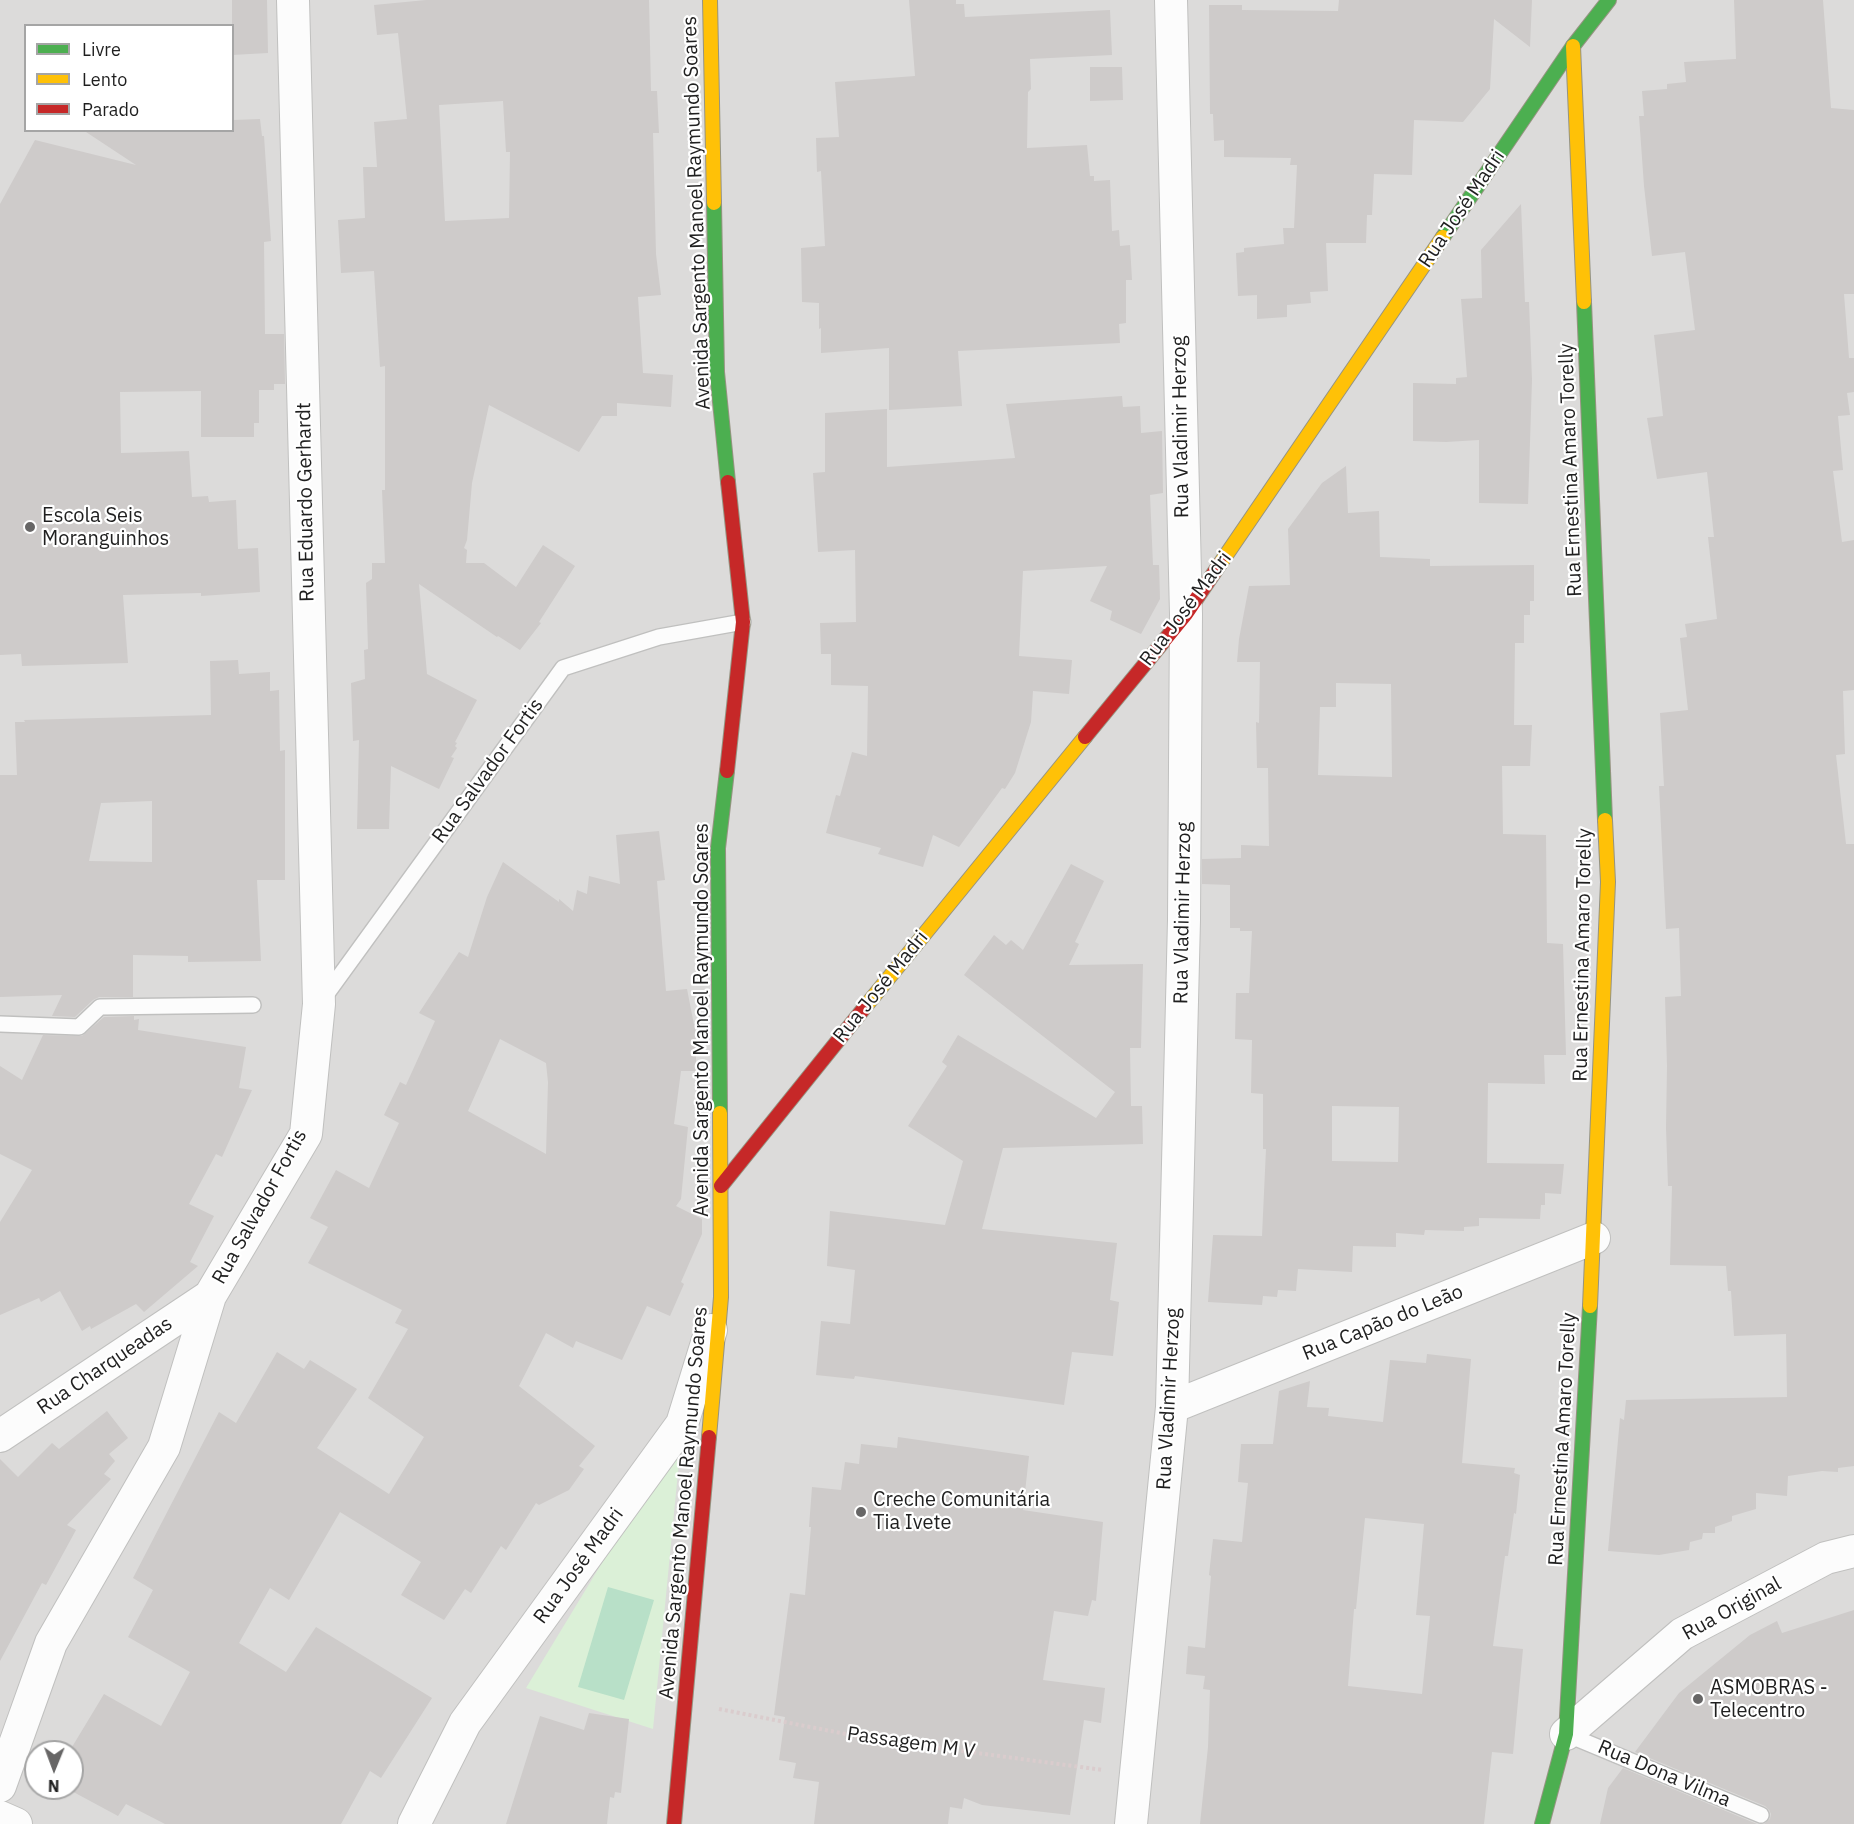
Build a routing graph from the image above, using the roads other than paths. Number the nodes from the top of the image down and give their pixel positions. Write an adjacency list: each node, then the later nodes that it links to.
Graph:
1 (293, 0): 8 (street, Rua Eduardo Gerhardt)
2 (710, 0): 7 (street, Avenida Sargento Manoel Raymundo Soares)
3 (1171, 0): 6 (street, Rua Vladimir Herzog)
4 (1609, 0): 5 (street, Rua José Madri)
5 (1573, 46): 6 (street, Rua José Madri); 12 (street, Rua Ernestina Amaro Torelly)
6 (1186, 614): 11 (street, Rua José Madri); 15 (street, Rua Vladimir Herzog)
7 (743, 622): 8 (lane, Rua Salvador Fortis); 11 (street, Avenida Sargento Manoel Raymundo Soares)
8 (319, 1004): 13 (street, Rua Salvador Fortis)
9 (253, 1005): 10 (lane)
10 (0, 1024)
11 (721, 1186): 14 (street, Avenida Sargento Manoel Raymundo Soares)
12 (1594, 1238): 15 (street, Rua Capão do Leão); 18 (street, Rua Ernestina Amaro Torelly)
13 (210, 1296): 16 (street, Rua Charqueadas); 19 (street, Rua Salvador Fortis)
14 (721, 1297): 23 (street, Rua José Madri); 24 (street, Avenida Sargento Manoel Raymundo Soares)
15 (1172, 1407): 25 (street, Rua Vladimir Herzog)
16 (0, 1436)
17 (1854, 1551): 18 (street, Rua Original)
18 (1566, 1734): 20 (lane, Rua Dona Vilma); 26 (street, Rua Ernestina Amaro Torelly)
19 (0, 1786)
20 (1761, 1815)
21 (0, 1817): 22 (street)
22 (16, 1824)
23 (414, 1824)
24 (674, 1824)
25 (1131, 1824)
26 (1542, 1824)

